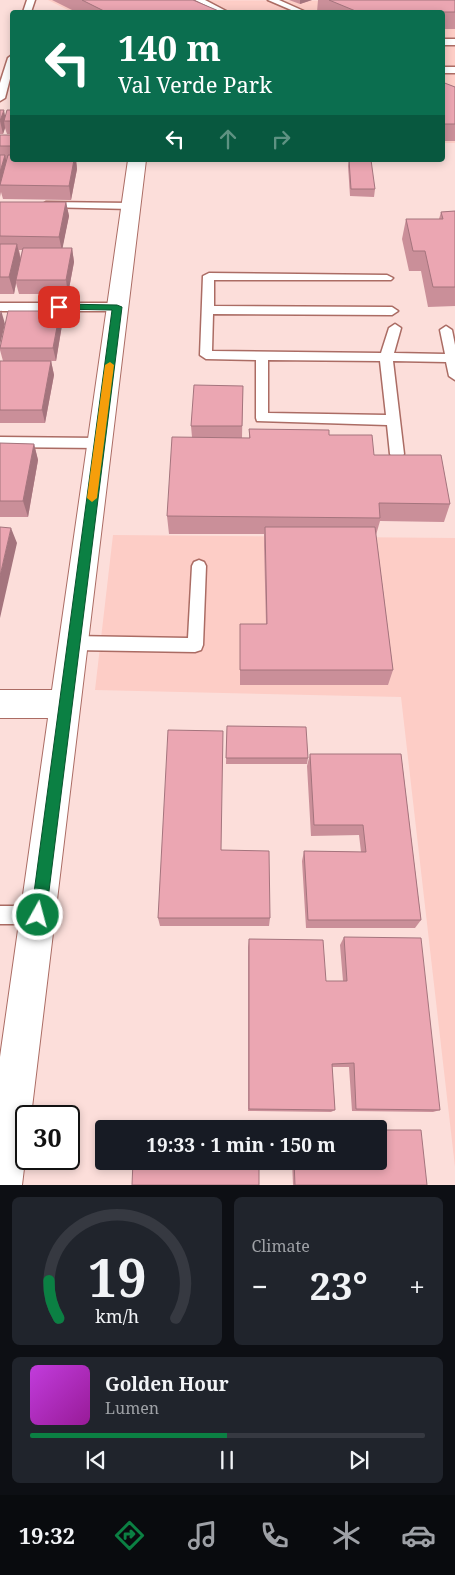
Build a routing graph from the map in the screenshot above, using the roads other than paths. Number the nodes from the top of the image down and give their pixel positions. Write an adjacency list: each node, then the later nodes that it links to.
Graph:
1 (199, 0): 3 (lane)
2 (272, 0): 4 (lane)
3 (220, 10)
4 (297, 10)
5 (10, 65): 6 (lane)
6 (0, 98)
7 (137, 162): 9 (street)
8 (37, 205): 9 (lane)
9 (131, 206): 12 (street)
10 (387, 278): 13 (lane)
11 (0, 307): 12 (lane)
12 (117, 307): 23 (street)
13 (207, 310): 14 (lane); 17 (lane)
14 (392, 311)
15 (395, 328): 18 (lane)
16 (446, 330): 19 (lane)
17 (262, 355): 18 (lane); 21 (lane)
18 (386, 358): 19 (lane); 21 (lane)
19 (452, 358): 20 (lane)
20 (455, 376)
21 (393, 420): 24 (lane)
22 (0, 442): 23 (lane)
23 (99, 443): 26 (street)
24 (398, 454)
25 (199, 566): 26 (lane)
26 (73, 643): 28 (street)
27 (0, 704): 28 (street)
28 (65, 704): 30 (street)
29 (0, 915): 30 (lane)
30 (38, 915): 31 (street)
31 (2, 1185)

